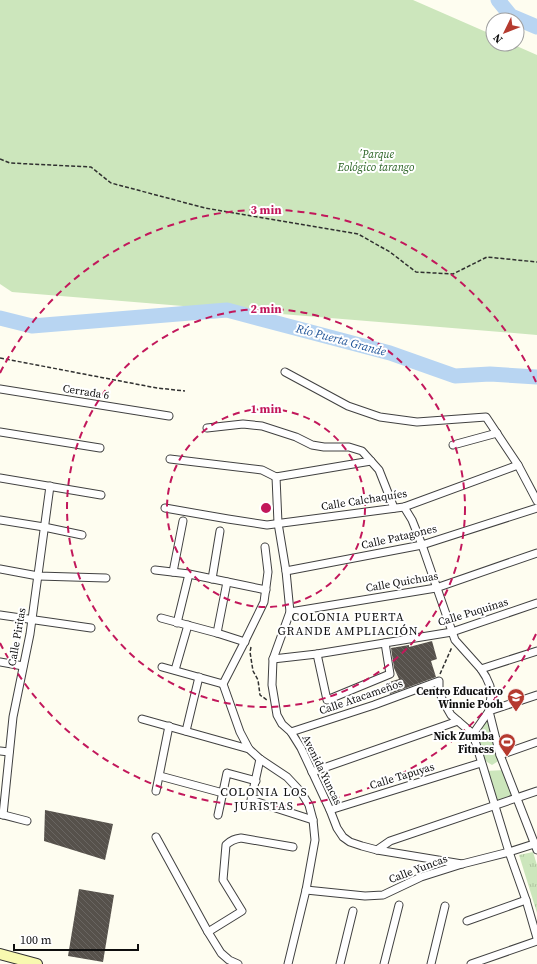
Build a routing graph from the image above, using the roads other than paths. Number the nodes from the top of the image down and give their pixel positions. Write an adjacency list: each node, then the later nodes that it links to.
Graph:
1 (285, 372): 6 (street)
2 (0, 390): 3 (street, Cerrada 6)
3 (169, 416)
4 (207, 428): 10 (street)
5 (0, 432): 8 (street)
6 (497, 433): 7 (street); 11 (street)
7 (453, 445)
8 (100, 448)
9 (170, 459): 12 (street)
10 (371, 461): 12 (street); 19 (street)
11 (518, 465): 16 (street); 17 (street, Calle Calchaquíes)
12 (276, 477): 23 (street, Avenida Yuncas)
13 (0, 478): 14 (street)
14 (50, 486): 15 (street); 24 (street, Calle Piritas)
15 (101, 495)
16 (537, 501)
17 (404, 507): 19 (street, Calle Calchaquíes); 27 (street)
18 (165, 508): 23 (street, Calle Calchaquíes)
19 (394, 508): 23 (street, Calle Calchaquíes)
20 (537, 508): 27 (street, Calle Patagones)
21 (0, 520): 24 (street)
22 (183, 521): 33 (street)
23 (278, 523): 32 (street, Avenida Yuncas)
24 (44, 527): 26 (street); 35 (street, Calle Piritas)
25 (220, 531): 37 (street)
26 (82, 536)
27 (422, 545): 32 (street, Calle Patagones); 39 (street)
28 (265, 547): 40 (street)
29 (537, 553): 39 (street, Calle Quichuas)
30 (0, 569): 35 (street)
31 (155, 570): 33 (street)
32 (286, 571): 42 (street, Avenida Yuncas)
33 (173, 572): 34 (street)
34 (189, 574): 37 (street); 46 (street)
35 (38, 576): 36 (street); 45 (street, Calle Piritas)
36 (106, 578)
37 (212, 579): 38 (street)
38 (227, 582): 40 (street); 50 (street)
39 (436, 588): 42 (street, Calle Quichuas); 49 (street)
40 (266, 590): 51 (street)
41 (537, 603): 49 (street, Calle Puquinas)
42 (290, 612): 55 (street, Avenida Yuncas)
43 (0, 615): 45 (street)
44 (161, 618): 46 (street)
45 (32, 620): 48 (street); 57 (street, Calle Piritas)
46 (177, 622): 47 (street)
47 (188, 625): 50 (street); 60 (street)
48 (91, 628)
49 (452, 632): 52 (street, Calle Puquinas); 59 (street)
50 (217, 633): 51 (street)
51 (244, 643): 62 (street)
52 (385, 643): 54 (street, Calle Puquinas); 54 (street)
53 (537, 651): 59 (street)
54 (318, 654): 55 (street, Calle Puquinas)
55 (273, 659): 69 (street, Avenida Yuncas)
56 (0, 662): 57 (street)
57 (23, 666): 74 (street, Calle Piritas)
58 (162, 667): 60 (street)
59 (481, 669): 64 (street)
60 (175, 670): 61 (street)
61 (199, 677): 62 (street); 68 (street)
62 (223, 684): 72 (street)
63 (537, 695): 64 (street)
64 (489, 712): 70 (street); 75 (street)
65 (142, 719): 67 (street)
66 (458, 721): 69 (street, Calle Atacameños); 70 (street); 78 (street)
67 (169, 726): 68 (street); 79 (street)
68 (186, 732): 72 (street)
69 (290, 732): 78 (street, Avenida Yuncas)
70 (473, 734): 77 (street)
71 (537, 742): 75 (street)
72 (249, 749): 76 (street)
73 (0, 751): 74 (street)
74 (9, 752): 87 (street, Calle Piritas)
75 (500, 754): 84 (street)
76 (260, 759): 80 (street); 89 (street)
77 (481, 763): 85 (street); 86 (street, Calle Tapuyas)
78 (312, 772): 86 (street, Avenida Yuncas)
79 (160, 776): 81 (street); 83 (street)
80 (256, 781): 83 (street); 89 (street)
81 (156, 791)
82 (537, 791): 84 (street)
83 (222, 793): 88 (street)
84 (517, 798): 85 (street); 92 (street)
85 (494, 805): 94 (street); 95 (street)
86 (330, 810): 94 (street, Avenida Yuncas)
87 (2, 815): 90 (street)
88 (218, 815)
89 (313, 820): 97 (street)
90 (27, 821)
91 (156, 836): 103 (street)
92 (536, 846): 95 (street, Calle Yuncas)
93 (292, 847): 103 (street)
94 (377, 850): 96 (street, Avenida Yuncas)
95 (509, 852): 96 (street, Calle Yuncas); 98 (street)
96 (462, 864): 97 (street, Calle Yuncas)
97 (306, 890): 109 (street)
98 (526, 900): 102 (street); 104 (street)
99 (399, 906): 111 (street)
100 (445, 906): 112 (street)
101 (353, 911): 110 (street)
102 (467, 920)
103 (208, 932): 108 (street)
104 (537, 938)
105 (537, 942): 113 (street)
106 (0, 954): 107 (main road)
107 (37, 964)
108 (238, 964)
109 (288, 964)
110 (340, 964)
111 (384, 964)
112 (431, 964)
113 (470, 964)

